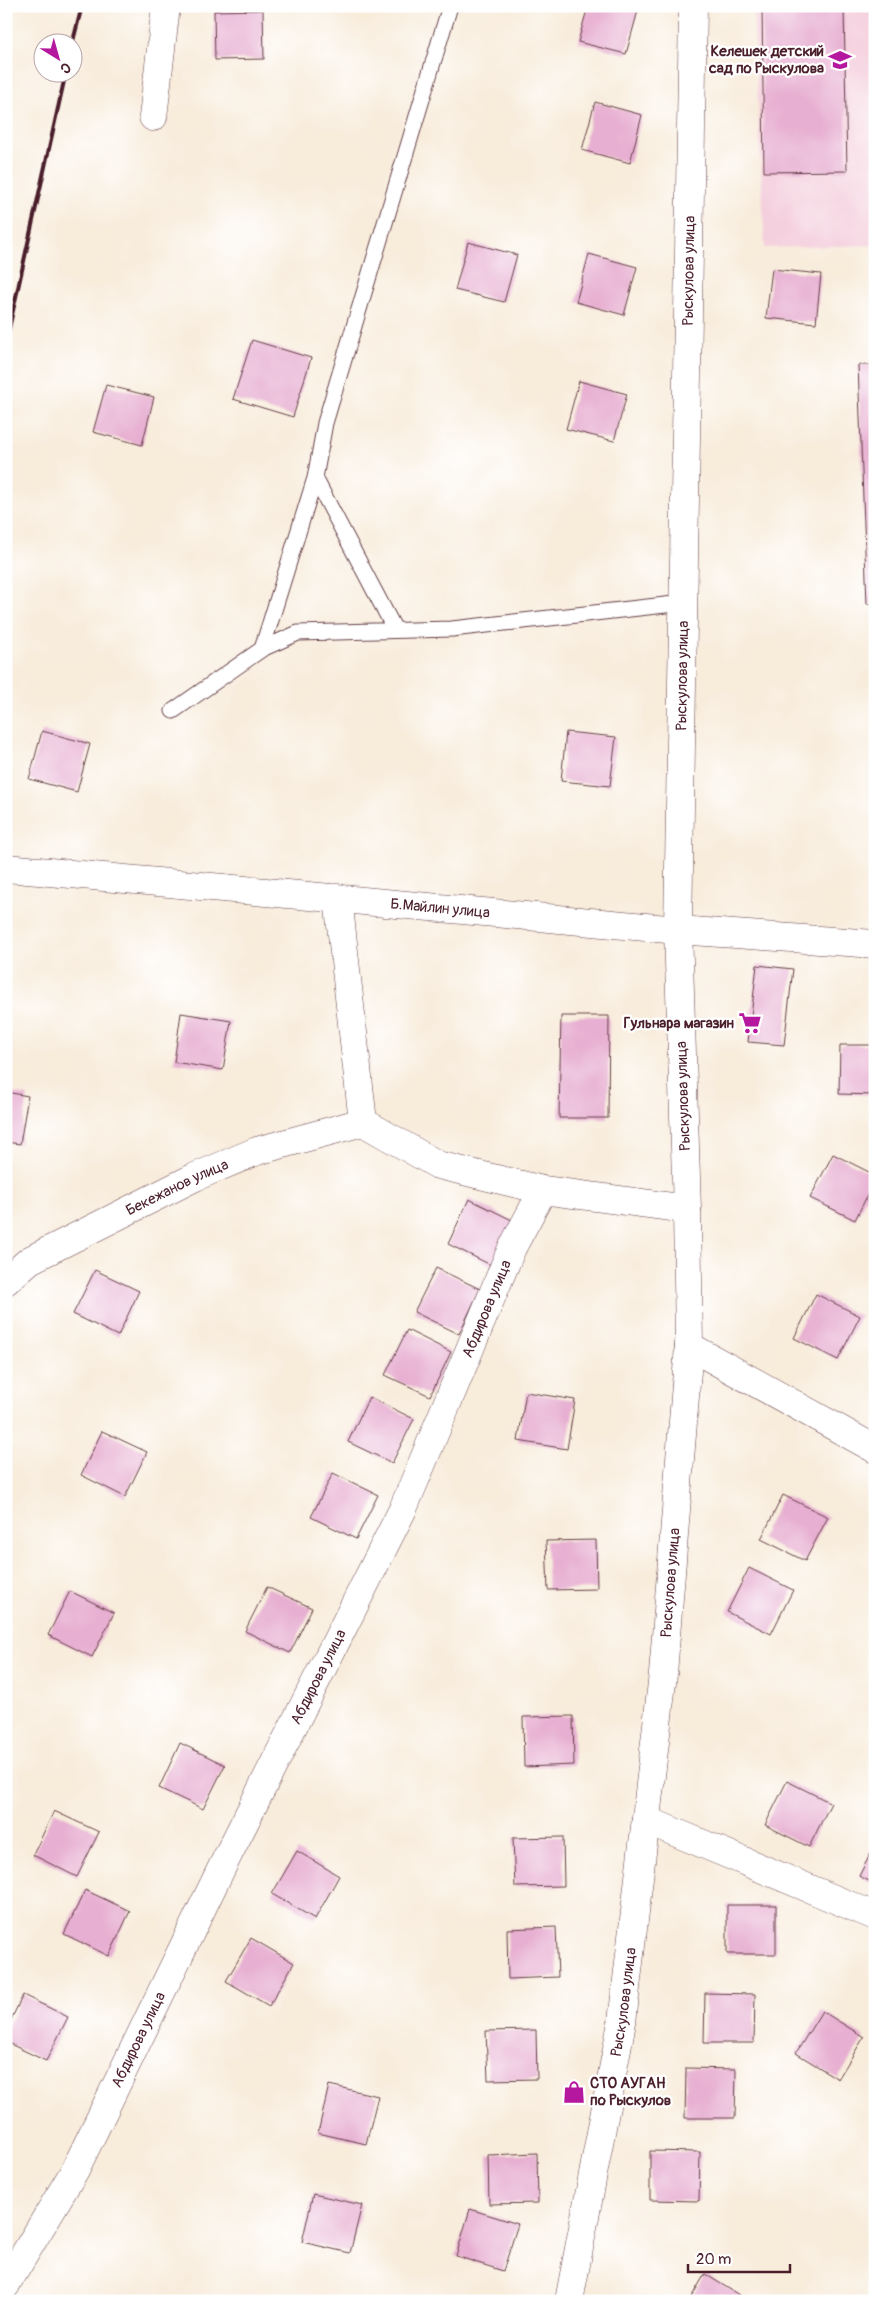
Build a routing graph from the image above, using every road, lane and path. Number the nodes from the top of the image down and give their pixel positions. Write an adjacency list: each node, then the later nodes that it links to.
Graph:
1 (166, 6): 4 (street)
2 (450, 6): 5 (lane)
3 (693, 6): 6 (street, Рыскулова улица)
4 (153, 117)
5 (315, 478): 7 (lane); 8 (lane)
6 (683, 603): 7 (lane); 12 (street, Рыскулова улица)
7 (394, 630): 8 (lane)
8 (262, 649): 9 (lane)
9 (173, 711)
10 (6, 868): 11 (street, Б.Майлин улица)
11 (338, 898): 12 (street, Б.Майлин улица); 14 (street)
12 (678, 930): 13 (street, Б.Майлин улица); 16 (street, Рыскулова улица)
13 (875, 944)
14 (363, 1122): 15 (street); 17 (street, Бекежанов улица)
15 (543, 1190): 16 (street); 22 (street, Абдирова улица)
16 (687, 1209): 18 (street, Рыскулова улица)
17 (6, 1282)
18 (689, 1346): 19 (street); 20 (street, Рыскулова улица)
19 (875, 1449)
20 (646, 1820): 21 (street); 23 (street, Рыскулова улица)
21 (875, 1916)
22 (6, 2285)
23 (569, 2301)

